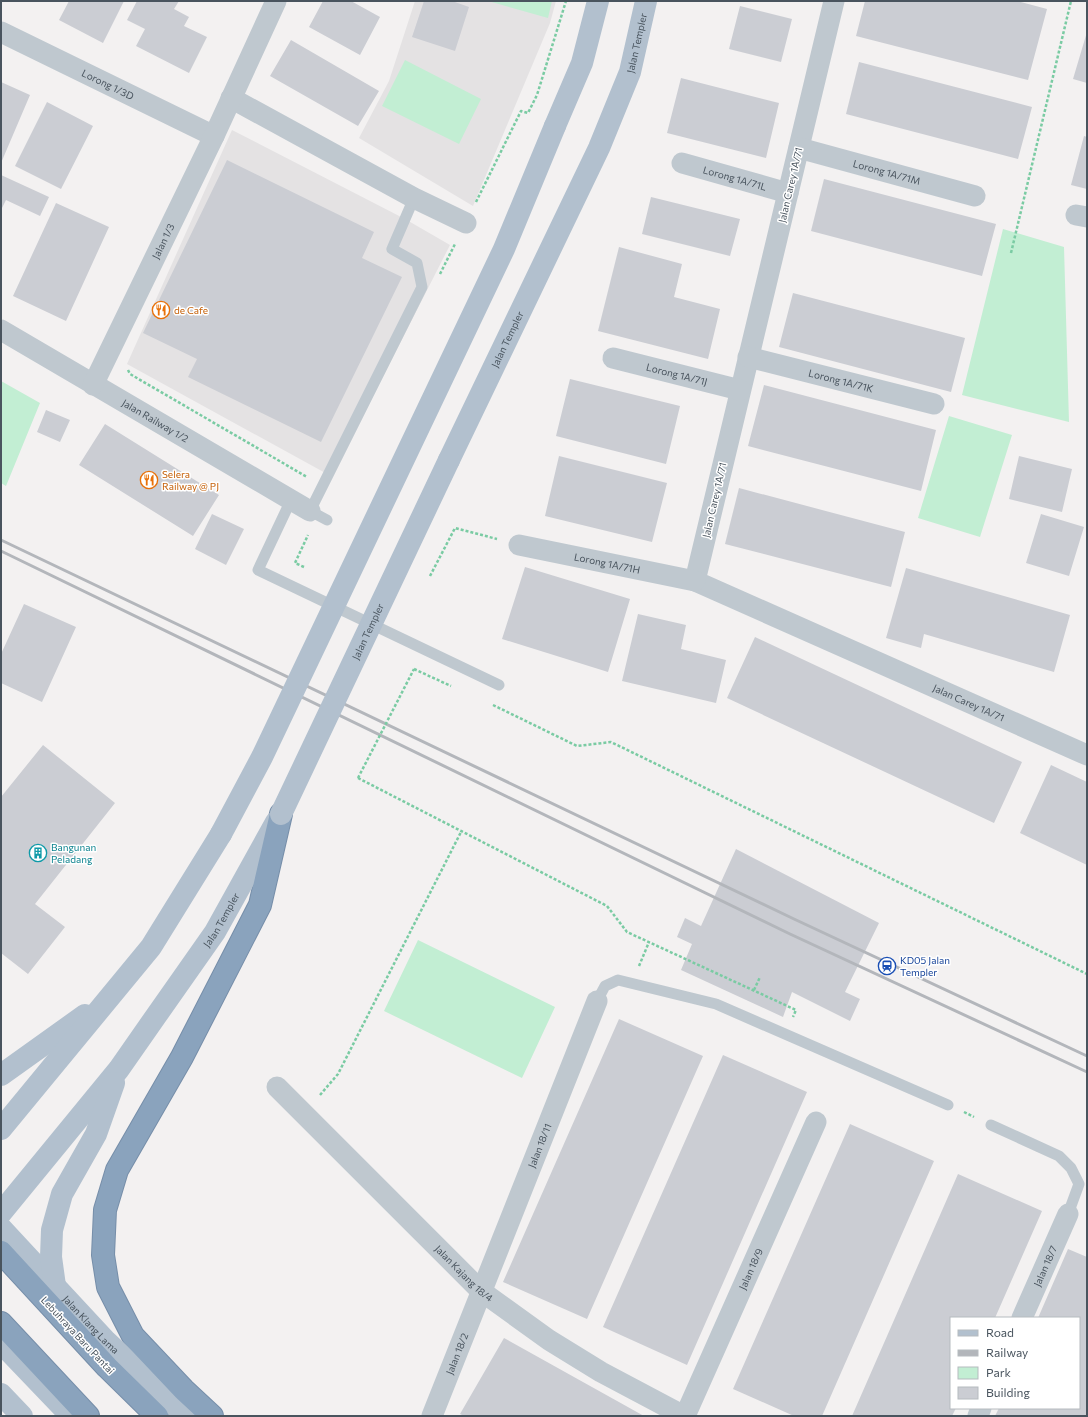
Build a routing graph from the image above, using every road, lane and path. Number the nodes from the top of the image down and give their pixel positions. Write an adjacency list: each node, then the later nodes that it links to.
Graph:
1 (276, 1): 9 (street, Jalan 1/3)
2 (566, 1): 8 (path)
3 (598, 1): 43 (main road, bridge)
4 (646, 1): 36 (main road, Jalan Templer, bridge)
5 (834, 1): 11 (street, Jalan Carey 1A/71)
6 (1071, 1): 17 (path)
7 (1, 32): 10 (street, Lorong 1/3D)
8 (537, 95)
9 (231, 98): 10 (street, Jalan 1/3); 15 (street)
10 (214, 136): 22 (street, Jalan 1/3)
11 (799, 148): 13 (street, Jalan Carey 1A/71); 14 (street, Lorong 1A/71M)
12 (682, 163): 13 (street, Lorong 1A/71L)
13 (788, 193): 19 (street, Jalan Carey 1A/71)
14 (975, 196)
15 (414, 198): 16 (street); 25 (lane)
16 (466, 223)
17 (1011, 253)
18 (1, 330): 22 (street, Jalan Railway 1/2)
19 (748, 357): 23 (street, Jalan Carey 1A/71); 24 (street, Lorong 1A/71K)
20 (613, 358): 23 (street, Lorong 1A/71J)
21 (125, 364): 25 (path)
22 (93, 385): 26 (street, Jalan Railway 1/2)
23 (740, 390): 32 (street, Jalan Carey 1A/71)
24 (934, 404)
25 (323, 486): 27 (lane)
26 (291, 500): 27 (street, Jalan Railway 1/2); 34 (lane)
27 (319, 515)
28 (303, 545): 30 (path)
29 (518, 545): 31 (path); 32 (street, Lorong 1A/71H)
30 (304, 567)
31 (430, 576)
32 (695, 581): 35 (street, Jalan Carey 1A/71)
33 (414, 669): 37 (path, bridge)
34 (499, 685): 39 (path)
35 (1087, 755)
36 (281, 814): 46 (main road, Jalan Templer); 70 (highway)
37 (462, 830): 38 (path); 50 (path)
38 (649, 942): 41 (path); 42 (path)
39 (1087, 974)
40 (760, 977): 42 (path)
41 (631, 984): 44 (lane); 45 (lane)
42 (754, 990): 45 (path)
43 (106, 1000): 47 (main road); 53 (main road)
44 (598, 1001): 59 (street, Jalan 18/11)
45 (787, 1034): 49 (lane)
46 (119, 1069): 54 (main road, Jalan Templer); 58 (main road)
47 (1, 1074)
48 (277, 1087): 50 (street, Jalan Kajang 18/4)
49 (948, 1105): 52 (path)
50 (303, 1114): 59 (street, Jalan Kajang 18/4)
51 (816, 1122): 71 (street, Jalan 18/9)
52 (991, 1125): 55 (lane)
53 (1, 1129)
54 (1, 1212)
55 (1068, 1214): 60 (street, Jalan 18/7)
56 (1, 1228): 58 (main road, Jalan Klang Lama)
57 (1, 1252): 68 (highway, Lebuhraya Baru Pantai)
58 (55, 1286): 69 (main road, Jalan Klang Lama)
59 (481, 1291): 64 (street, Jalan 18/2); 71 (street, Jalan Kajang 18/4)
60 (1022, 1317)
61 (1, 1323): 67 (highway)
62 (1, 1343): 66 (main road)
63 (1, 1394): 65 (main road)
64 (433, 1415)
65 (22, 1416)
66 (71, 1416)
67 (88, 1416)
68 (157, 1416)
69 (186, 1416)
70 (212, 1416)
71 (684, 1416)

